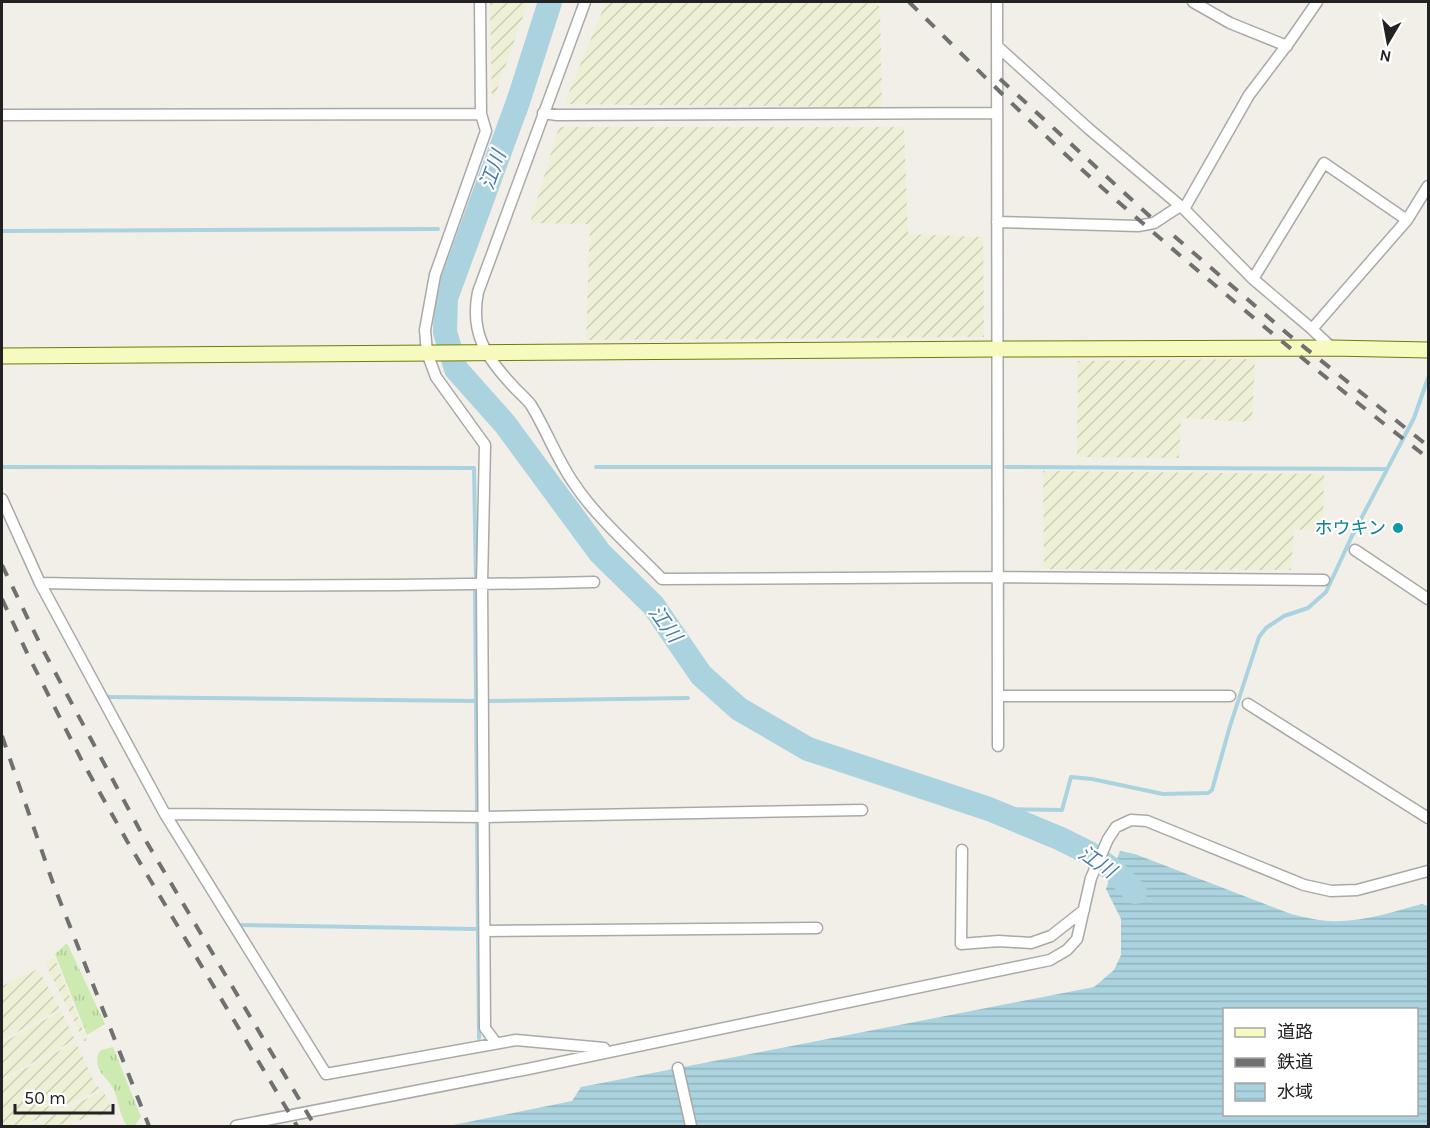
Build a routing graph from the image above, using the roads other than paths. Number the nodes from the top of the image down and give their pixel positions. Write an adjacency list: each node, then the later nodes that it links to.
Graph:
1 (480, 2): 10 (street)
2 (585, 2): 8 (street)
3 (997, 2): 6 (street)
4 (1193, 2): 7 (street)
5 (1317, 2): 7 (street)
6 (997, 46): 9 (street); 13 (street)
7 (1287, 46): 13 (street)
8 (543, 113): 9 (street); 21 (street)
9 (997, 113): 15 (street)
10 (481, 114): 11 (street); 22 (street)
11 (2, 115)
12 (1428, 186): 14 (street)
13 (1182, 207): 15 (street); 16 (street)
14 (1407, 220): 16 (street); 17 (street)
15 (997, 222): 19 (street)
16 (1253, 279): 17 (street)
17 (1312, 329): 18 (street)
18 (1332, 348): 19 (street); 20 (street)
19 (997, 349): 21 (street); 26 (street)
20 (1428, 350)
21 (483, 352): 22 (street); 26 (street)
22 (429, 353): 23 (street); 30 (street)
23 (2, 356)
24 (2, 499): 29 (street)
25 (1355, 550): 31 (street)
26 (998, 576): 27 (street); 32 (street)
27 (1324, 580)
28 (594, 582): 30 (street)
29 (40, 583): 30 (street); 37 (street)
30 (482, 584): 38 (street)
31 (1428, 598)
32 (998, 696): 33 (street); 35 (street)
33 (1230, 696)
34 (1248, 704): 39 (street)
35 (998, 746)
36 (862, 810): 38 (street)
37 (165, 814): 38 (street); 45 (street)
38 (484, 817): 44 (street)
39 (1428, 819)
40 (962, 850): 42 (street)
41 (1428, 871): 42 (street)
42 (1084, 910): 46 (street)
43 (817, 928): 44 (street)
44 (485, 931): 45 (street)
45 (496, 1042): 46 (street)
46 (617, 1050): 48 (street)
47 (678, 1068): 49 (street)
48 (236, 1126)
49 (691, 1126)

